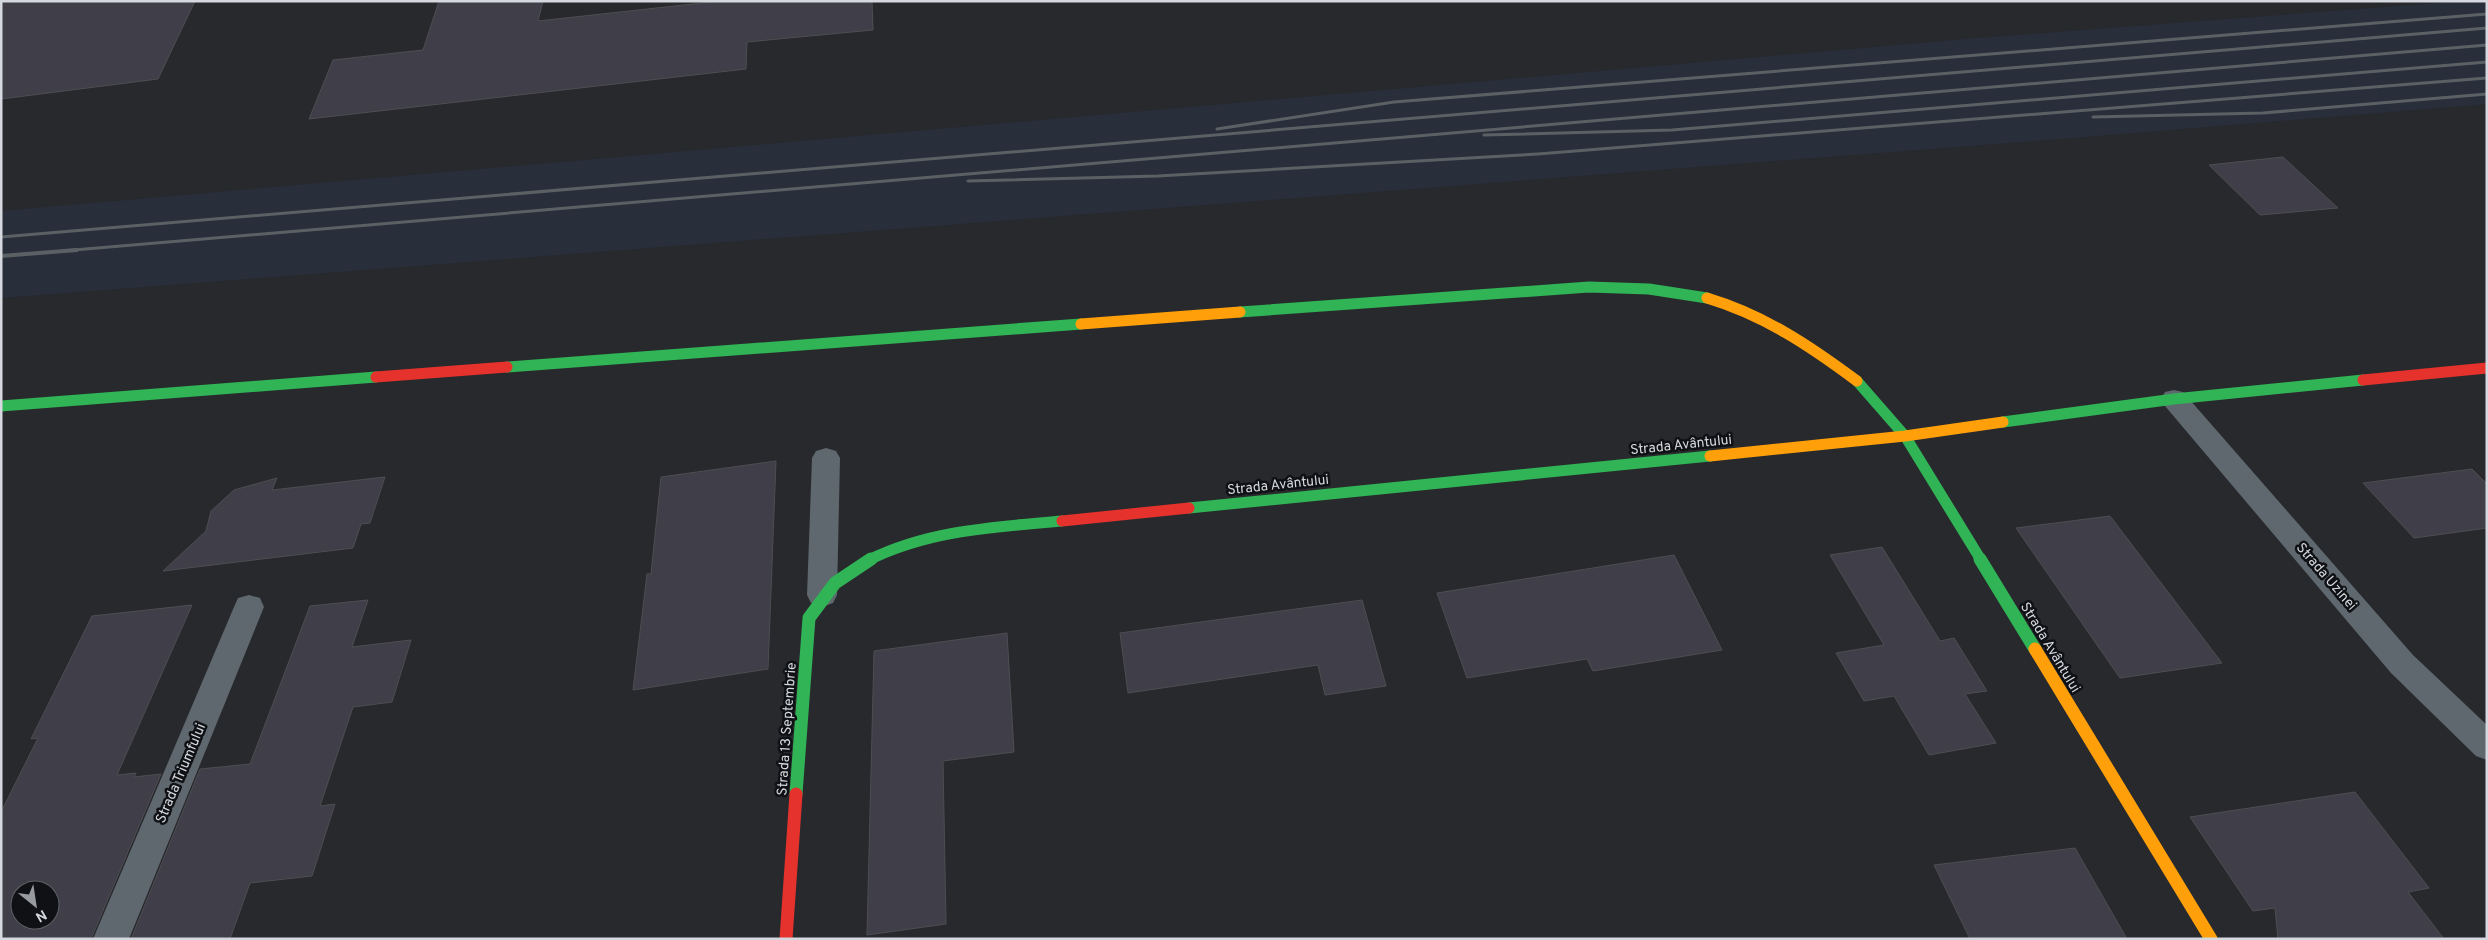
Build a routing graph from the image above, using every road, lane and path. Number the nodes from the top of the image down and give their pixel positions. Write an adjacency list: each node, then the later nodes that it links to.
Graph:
1 (2487, 368): 2 (main road)
2 (2174, 399): 4 (main road); 9 (street, Strada Uzinei)
3 (1, 406): 4 (main road)
4 (1905, 436): 6 (main road, Strada Avântului); 12 (main road, Strada Avântului)
5 (826, 458): 7 (street)
6 (878, 554): 7 (main road, Strada 13 Septembrie)
7 (822, 596): 11 (main road, Strada 13 Septembrie)
8 (249, 607): 10 (street, Strada Triumfului)
9 (2487, 746)
10 (110, 939)
11 (786, 939)
12 (2211, 939)

